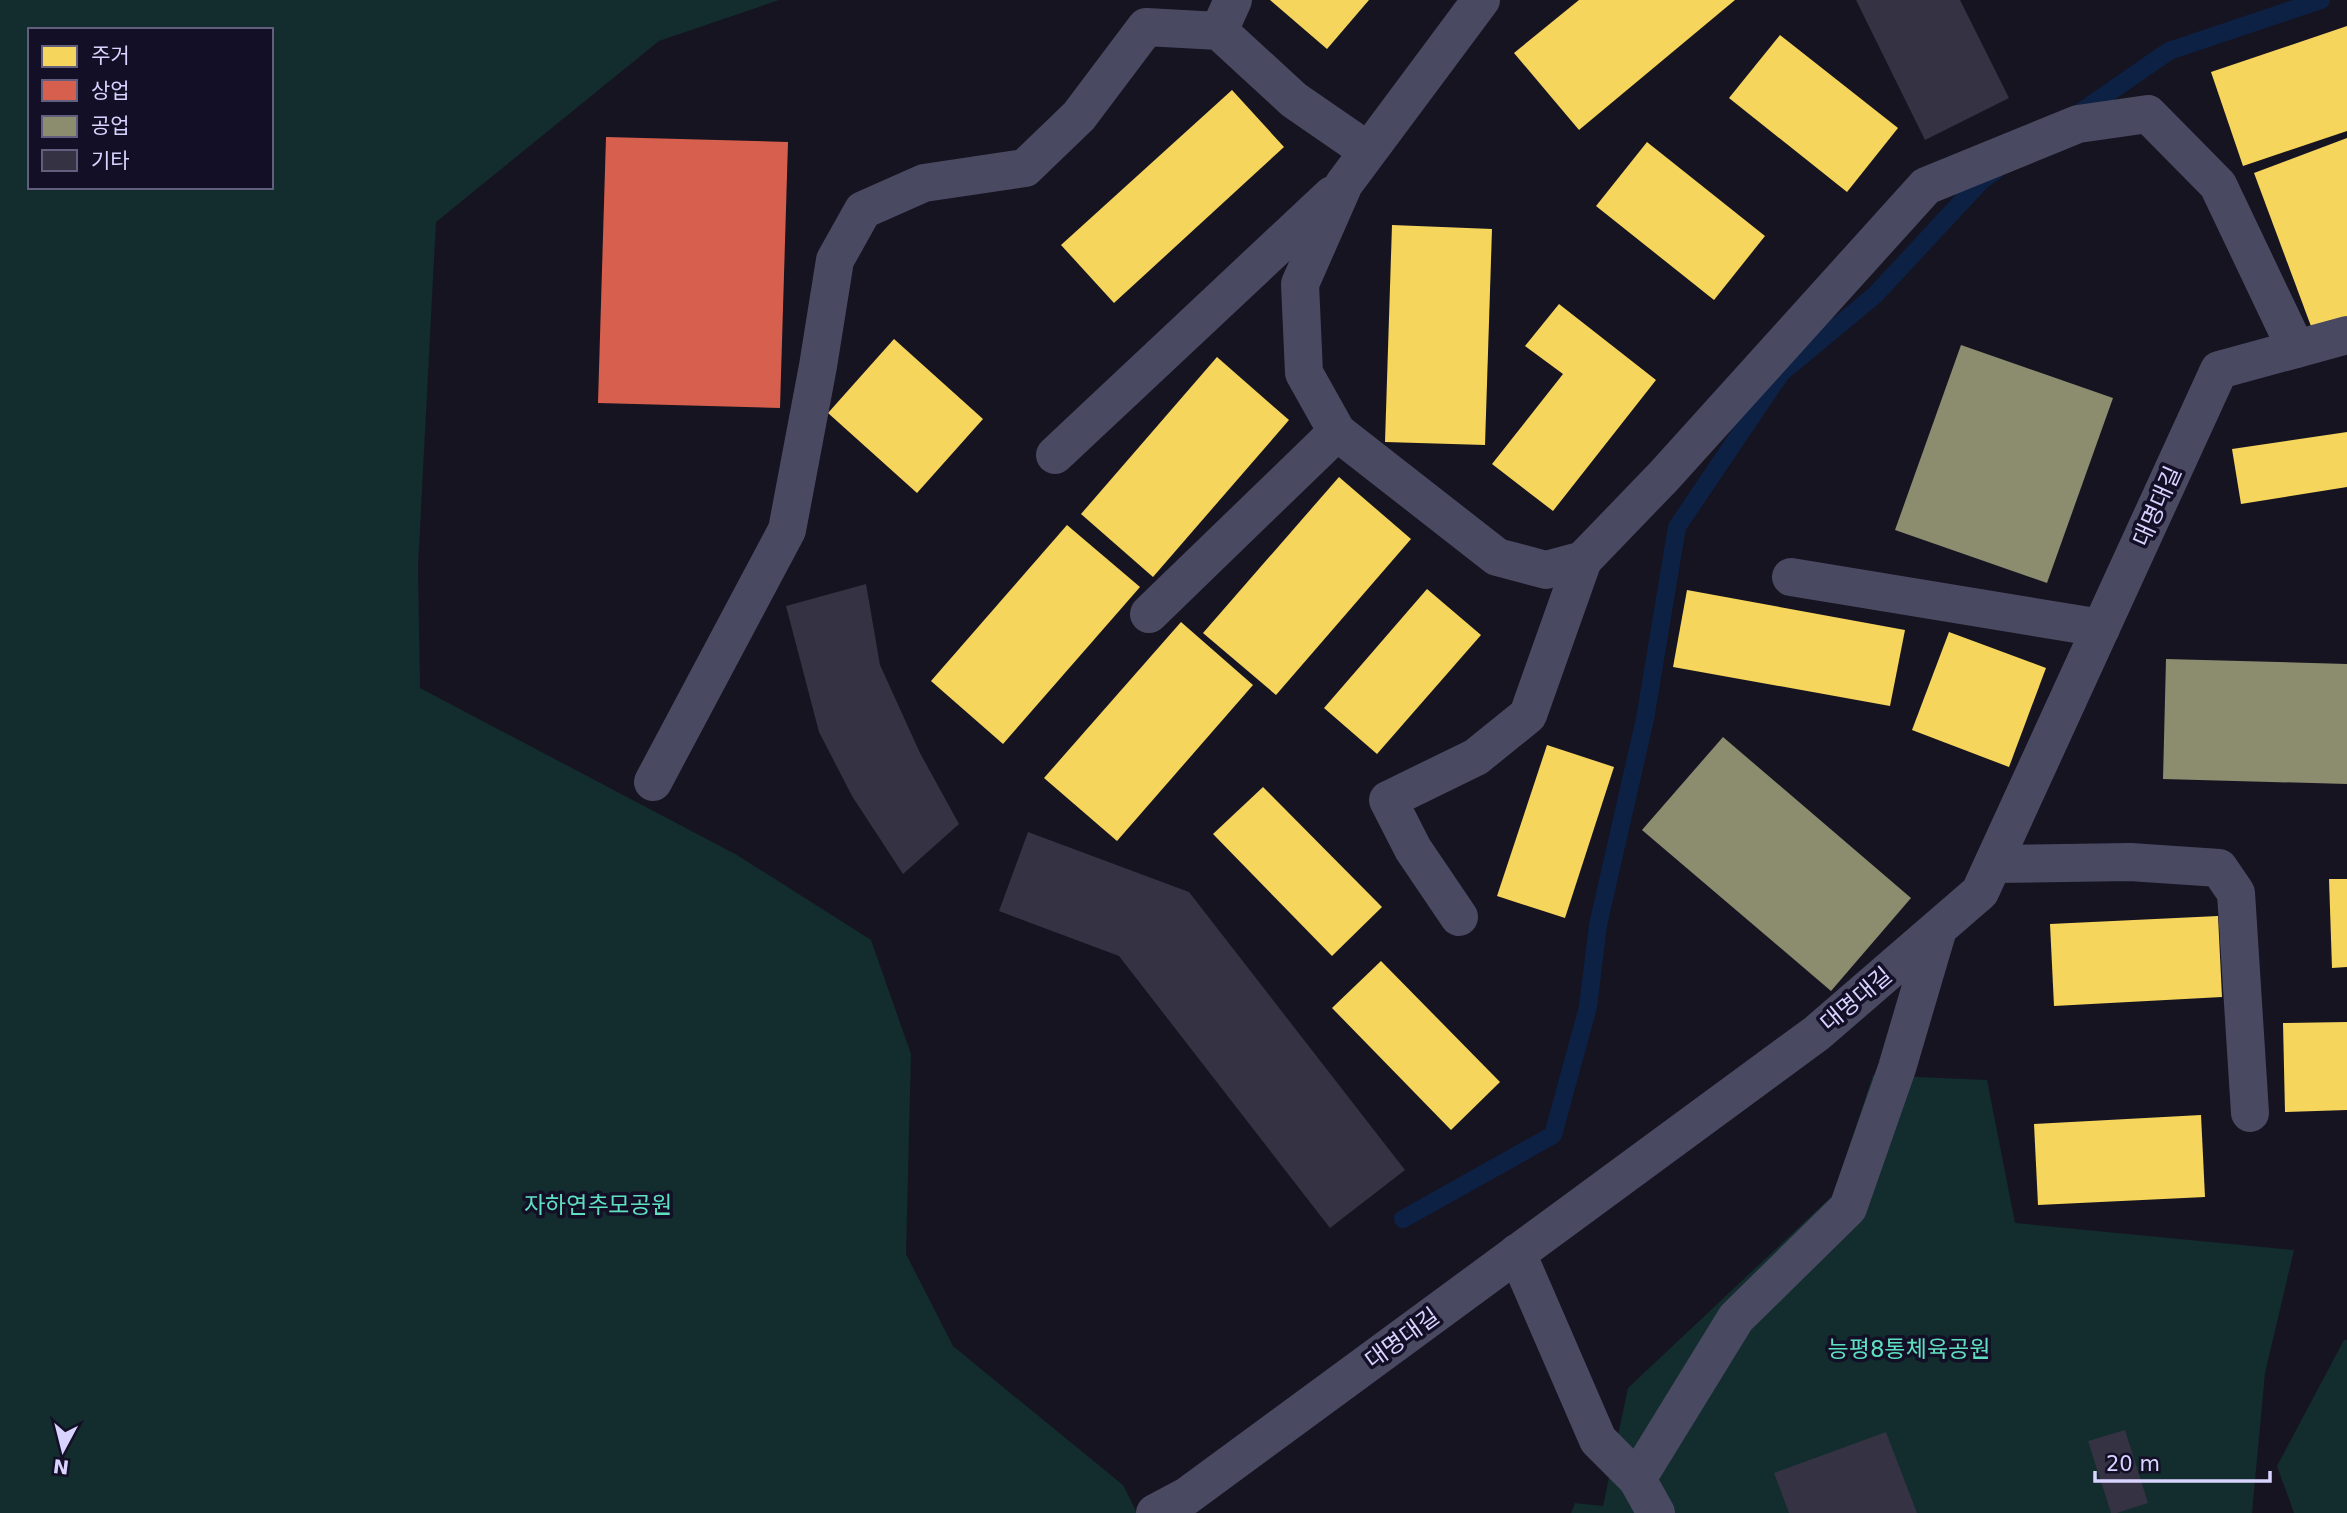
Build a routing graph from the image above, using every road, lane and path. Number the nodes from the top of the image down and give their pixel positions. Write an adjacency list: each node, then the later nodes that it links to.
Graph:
1 (1481, 0): 3 (street)
2 (1226, 15): 3 (street); 13 (street)
3 (1368, 151): 4 (street)
4 (1344, 184): 7 (street); 8 (street)
5 (2347, 335): 6 (street, 대명대길)
6 (2296, 349): 9 (street); 12 (street, 대명대길)
7 (1337, 432): 9 (street); 11 (street)
8 (1055, 455)
9 (1583, 560): 15 (street)
10 (1791, 576): 12 (street)
11 (1149, 614)
12 (2101, 628): 14 (street, 대명대길)
13 (653, 782)
14 (1993, 864): 16 (street, 대명대길); 17 (street)
15 (1459, 917)
16 (1938, 929): 18 (street, 대명대길); 19 (street)
17 (2250, 1113)
18 (1517, 1253): 19 (street); 20 (street, 대명대길)
19 (1637, 1479): 21 (street)
20 (1155, 1513)
21 (1656, 1513)

